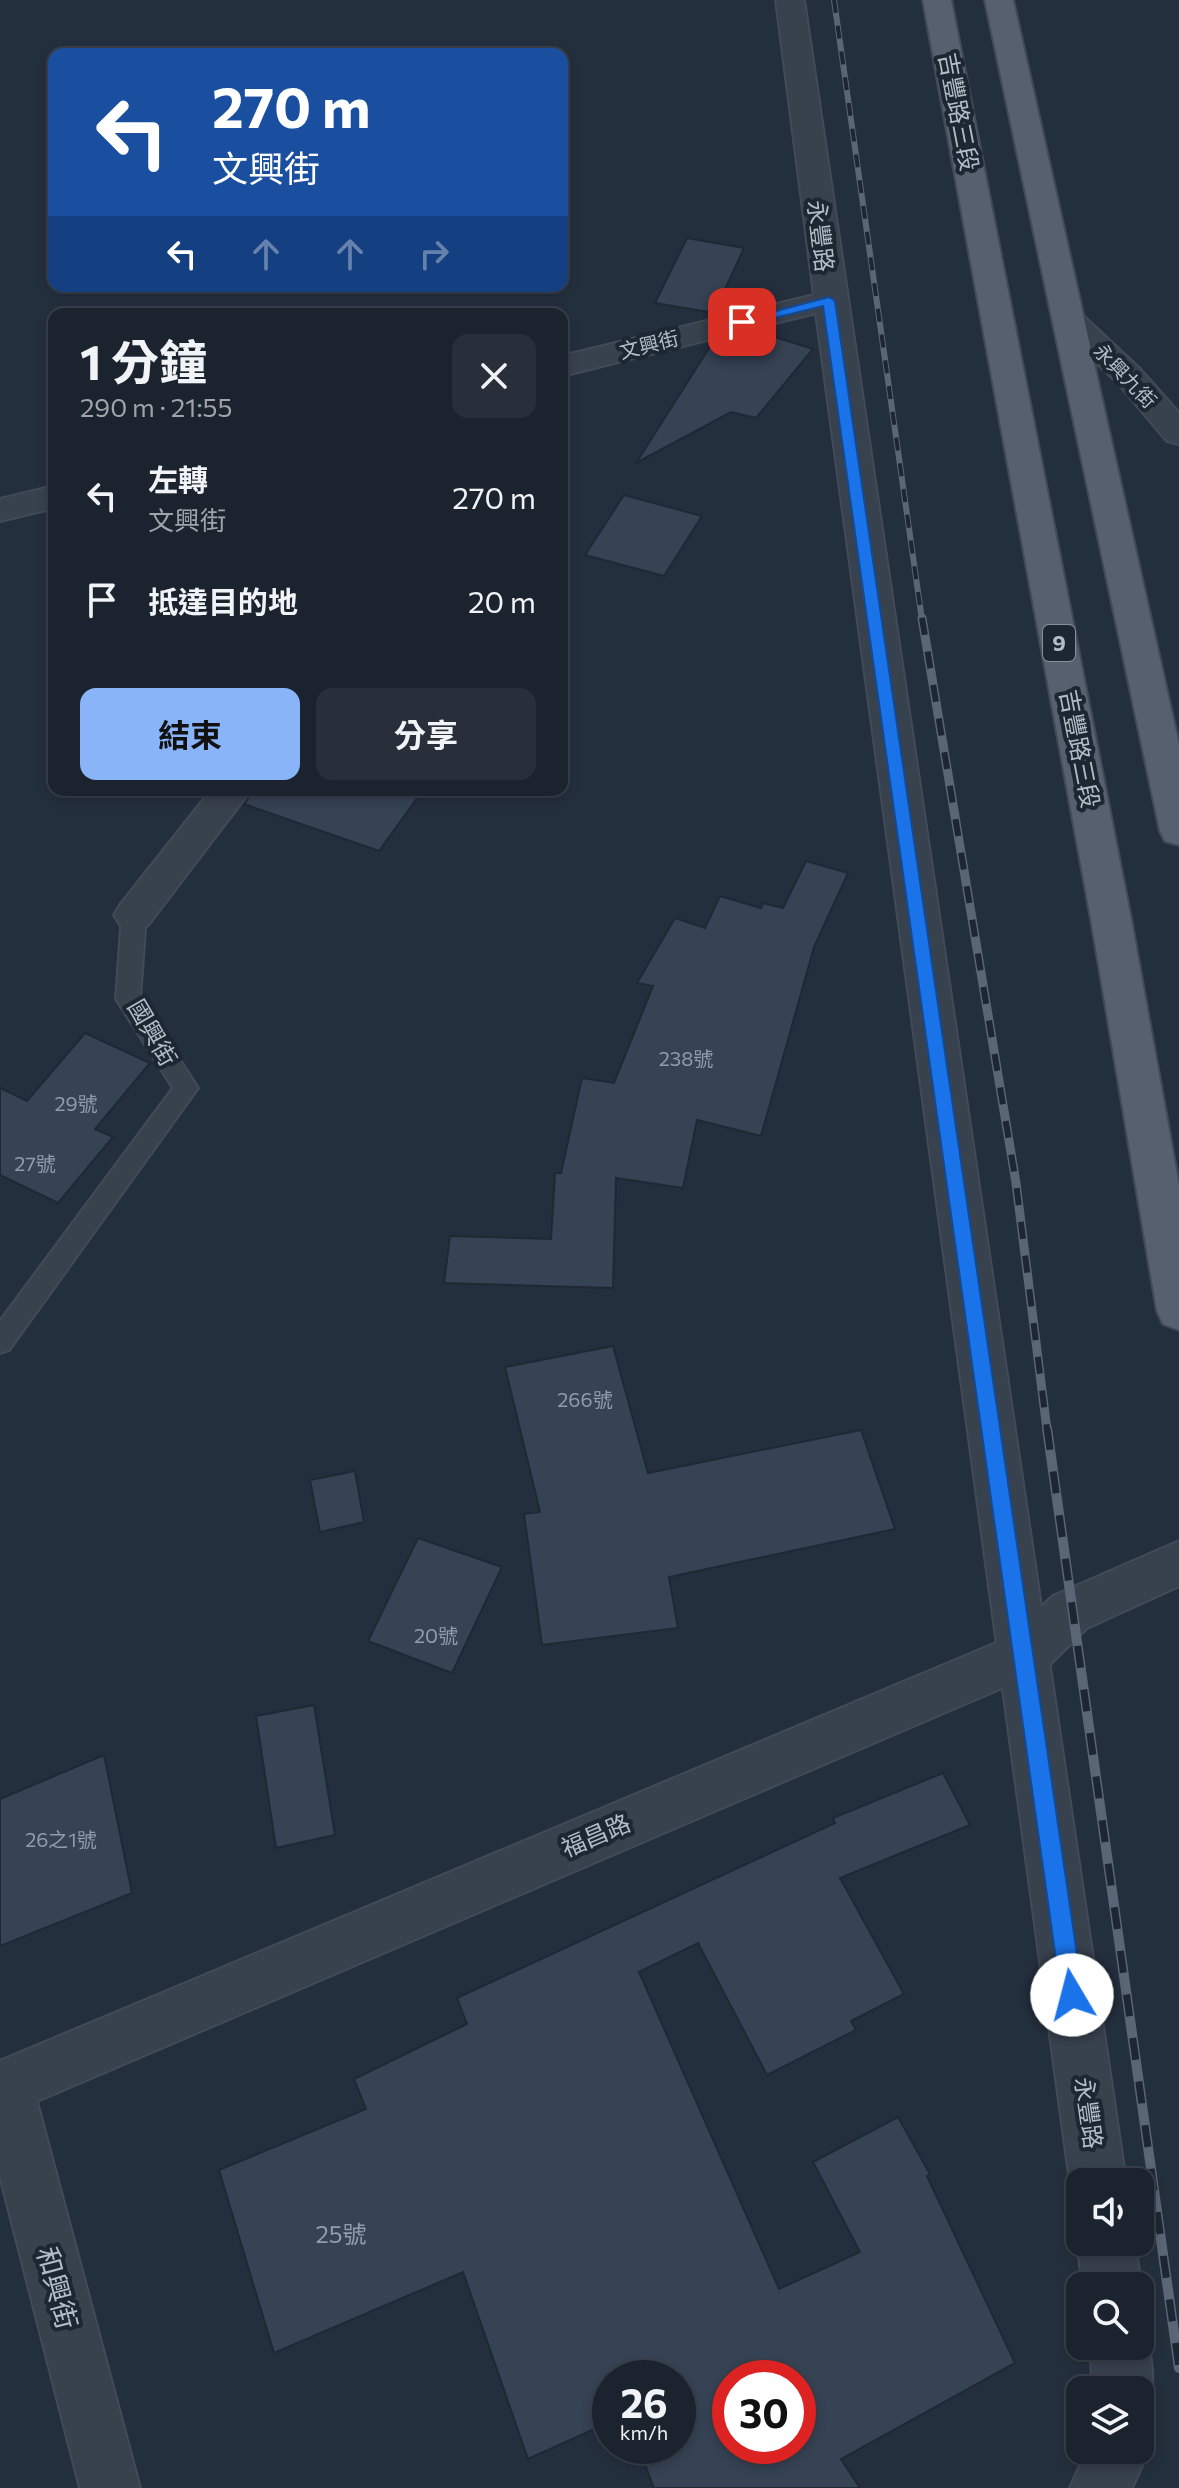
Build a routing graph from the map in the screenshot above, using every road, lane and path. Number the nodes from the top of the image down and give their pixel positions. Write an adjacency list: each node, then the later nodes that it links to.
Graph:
1 (790, 0): 4 (street, 永豐路)
2 (937, 0): 13 (main road, 吉豐路三段 / 9)
3 (999, 0): 5 (main road)
4 (829, 301): 6 (street, 文興街); 16 (street, 永豐路)
5 (1069, 320): 7 (street, 永興九街); 11 (main road)
6 (568, 366)
7 (1179, 434)
8 (48, 498): 9 (street)
9 (0, 510)
10 (227, 796): 12 (street, 國興街)
11 (1179, 831)
12 (134, 915): 14 (lane, 國興街)
13 (1179, 1311)
14 (0, 1342)
15 (1179, 1563): 16 (street, 福昌路)
16 (1026, 1654): 17 (street, 福昌路); 18 (street, 永豐路)
17 (2, 2083): 20 (street, 和興街)
18 (1096, 2168)
19 (1112, 2464): 21 (street)
20 (110, 2488)
21 (1100, 2488)

